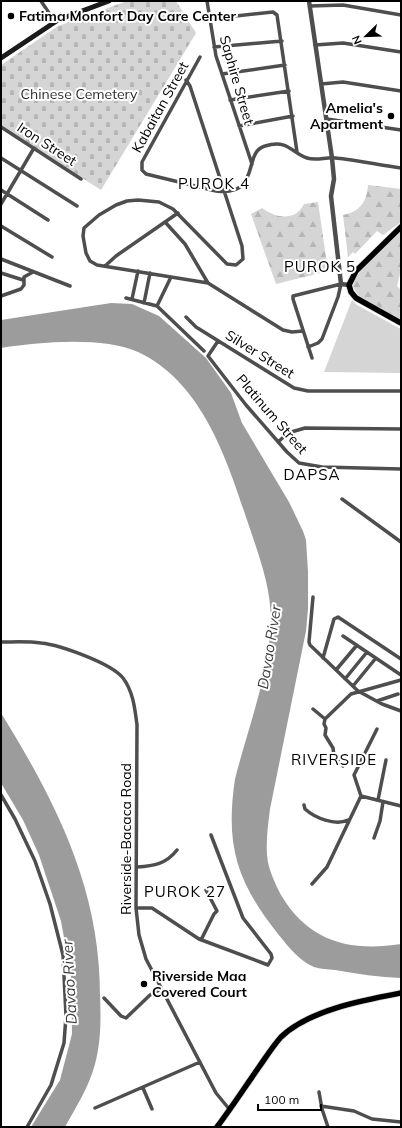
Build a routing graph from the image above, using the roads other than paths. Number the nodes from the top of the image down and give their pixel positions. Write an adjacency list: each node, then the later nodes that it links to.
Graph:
1 (41, 1): 7 (street)
2 (109, 1): 7 (main road)
3 (207, 1): 6 (street, Saphire Street)
4 (309, 3): 5 (street); 9 (street)
5 (401, 15)
6 (209, 19): 8 (street); 10 (street, Saphire Street)
7 (55, 22): 13 (main road)
8 (282, 41): 10 (street); 14 (street)
9 (315, 45): 11 (street); 17 (street)
10 (214, 47): 15 (street, Saphire Street)
11 (401, 52)
12 (200, 57): 16 (street, Kabaitan Street)
13 (1, 58)
14 (285, 65): 15 (street); 18 (street)
15 (222, 74): 20 (street, Saphire Street)
16 (186, 80): 35 (street); 35 (street, Kabaitan Street)
17 (322, 84): 19 (street); 22 (street)
18 (289, 91): 20 (street); 21 (street)
19 (401, 91)
20 (230, 100): 23 (street, Saphire Street)
21 (293, 116): 23 (street); 27 (street)
22 (327, 119): 25 (street); 29 (street)
23 (238, 126): 30 (street, Saphire Street)
24 (1, 127): 26 (street, Iron Street)
25 (401, 130)
26 (34, 148): 32 (street); 33 (street, Iron Street)
27 (297, 152): 29 (street); 30 (street)
28 (1, 158): 32 (street)
29 (332, 158): 31 (street); 54 (street)
30 (252, 164): 35 (street)
31 (401, 168)
32 (21, 171): 36 (street); 38 (street)
33 (81, 179)
34 (1, 190): 36 (street)
35 (225, 191): 39 (street)
36 (7, 194): 37 (street); 40 (street)
37 (1, 204)
38 (77, 206)
39 (178, 213): 41 (street); 46 (street)
40 (48, 220)
41 (165, 222): 46 (street); 53 (street)
42 (1, 226): 44 (street)
43 (401, 227): 55 (main road)
44 (52, 256)
45 (1, 259): 48 (street)
46 (106, 266): 47 (street)
47 (138, 271): 50 (street); 59 (street)
48 (34, 272): 52 (street); 56 (street)
49 (1, 273): 52 (street)
50 (150, 273): 51 (street); 60 (street)
51 (171, 277): 53 (street); 61 (street)
52 (23, 280): 57 (street)
53 (208, 283): 64 (street)
54 (341, 284): 55 (street); 64 (street); 66 (street)
55 (349, 285): 63 (main road)
56 (70, 286)
57 (1, 296)
58 (126, 298): 59 (street)
59 (132, 299): 60 (street)
60 (144, 303): 61 (street)
61 (157, 306): 67 (street)
62 (186, 317): 65 (street, Silver Street)
63 (401, 323)
64 (303, 331): 66 (street)
65 (218, 341): 69 (street, Silver Street); 71 (street, Platinum Street)
66 (308, 347): 68 (street)
67 (204, 351)
68 (312, 358)
69 (401, 392)
70 (401, 429): 71 (street)
71 (278, 442): 72 (street, Platinum Street)
72 (401, 469)
73 (342, 500): 74 (street)
74 (401, 542)
75 (313, 597): 80 (street)
76 (343, 636): 78 (street)
77 (1, 642): 107 (street, Riverside-Bacaca Road)
78 (357, 645): 79 (street); 83 (street)
79 (367, 652): 81 (street); 85 (street)
80 (323, 658): 82 (street); 83 (street)
81 (376, 658): 84 (street); 87 (street)
82 (401, 659)
83 (336, 670): 85 (street)
84 (401, 675)
85 (345, 679): 87 (street)
86 (401, 680): 88 (street)
87 (353, 686): 88 (street)
88 (358, 691): 90 (street); 93 (street)
89 (398, 694): 90 (street)
90 (377, 701): 92 (street)
91 (313, 709): 93 (street)
92 (401, 711)
93 (324, 719): 96 (street)
94 (377, 729): 98 (street)
95 (386, 760): 99 (street)
96 (343, 766)
97 (1, 796): 123 (street)
98 (361, 796): 99 (street); 103 (street)
99 (378, 800): 100 (street)
100 (383, 802): 102 (street); 105 (street)
101 (304, 804): 103 (street)
102 (401, 806)
103 (348, 820): 108 (street)
104 (211, 835): 111 (street)
105 (374, 838)
106 (177, 850): 107 (street)
107 (137, 868): 110 (street, Riverside-Bacaca Road)
108 (312, 884)
109 (206, 890): 111 (street)
110 (136, 908): 111 (street); 112 (street, Riverside-Bacaca Road)
111 (201, 940)
112 (161, 989): 114 (street); 115 (street, Riverside-Bacaca Road)
113 (401, 993): 121 (main road)
114 (104, 998)
115 (200, 1062): 116 (street); 121 (street, Riverside-Bacaca Road)
116 (143, 1088): 119 (street); 120 (street)
117 (319, 1092): 118 (street)
118 (321, 1106): 122 (street); 125 (street)
119 (95, 1108)
120 (152, 1109)
121 (230, 1110): 124 (main road)
122 (400, 1122): 126 (street)
123 (27, 1127)
124 (217, 1127)
125 (328, 1127)
126 (396, 1127)

